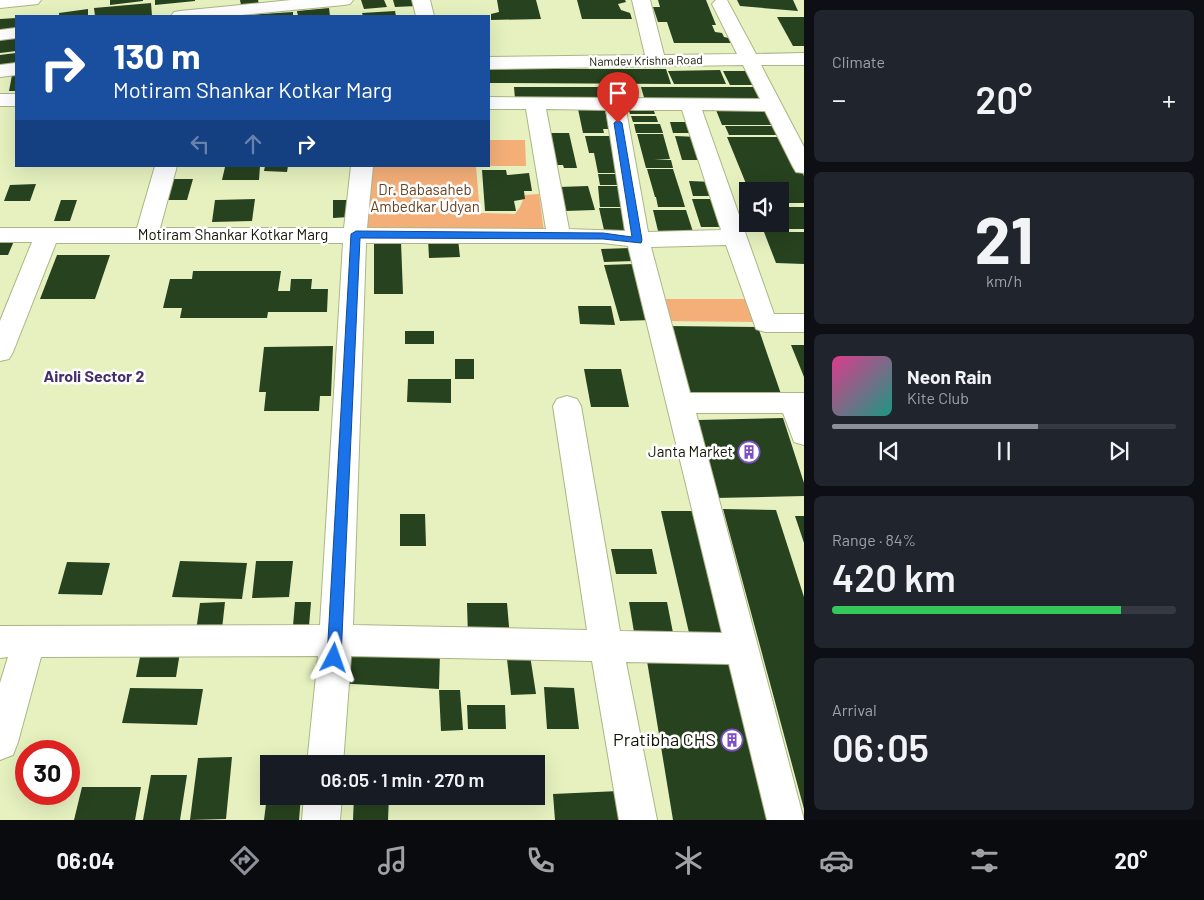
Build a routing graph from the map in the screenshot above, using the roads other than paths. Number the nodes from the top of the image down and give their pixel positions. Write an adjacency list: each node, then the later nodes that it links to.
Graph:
1 (32, 0): 6 (street)
2 (344, 0): 8 (street)
3 (350, 0): 9 (street)
4 (421, 0): 10 (street)
5 (641, 0): 13 (street)
6 (0, 3)
7 (721, 4): 14 (street)
8 (190, 15)
9 (353, 15)
10 (425, 15)
11 (15, 33): 12 (street)
12 (0, 35)
13 (655, 56): 14 (street, Namdev Krishna Road); 16 (street, Namdev Krishna Road)
14 (746, 56): 15 (street, Namdev Krishna Road); 25 (street)
15 (804, 59)
16 (490, 63)
17 (15, 69): 18 (street)
18 (0, 71)
19 (0, 100): 20 (street)
20 (15, 100)
21 (490, 103): 22 (street)
22 (535, 103): 23 (street); 33 (street)
23 (614, 103): 24 (street); 35 (street)
24 (689, 103): 25 (street); 34 (street)
25 (773, 105): 28 (street)
26 (166, 167): 32 (street)
27 (362, 167): 29 (street)
28 (804, 167)
29 (356, 234): 32 (street, Motiram Shankar Kotkar Marg); 33 (street, Motiram Shankar Kotkar Marg); 42 (street)
30 (0, 235): 31 (street, Motiram Shankar Kotkar Marg)
31 (47, 236): 32 (street, Motiram Shankar Kotkar Marg); 37 (street)
32 (146, 236)
33 (559, 236): 35 (street, Motiram Shankar Kotkar Marg)
34 (735, 237): 35 (street, Motiram Shankar Kotkar Marg); 36 (street)
35 (638, 240): 38 (street)
36 (804, 322)
37 (0, 352)
38 (679, 403): 39 (street); 45 (street)
39 (798, 403): 41 (street)
40 (567, 406): 44 (street)
41 (804, 434)
42 (336, 640): 43 (street); 44 (street); 47 (street)
43 (15, 642): 46 (street)
44 (606, 646): 45 (street); 50 (street)
45 (742, 649): 51 (street)
46 (0, 742)
47 (326, 755)
48 (322, 805): 49 (street)
49 (321, 820)
50 (638, 820)
51 (786, 820)

